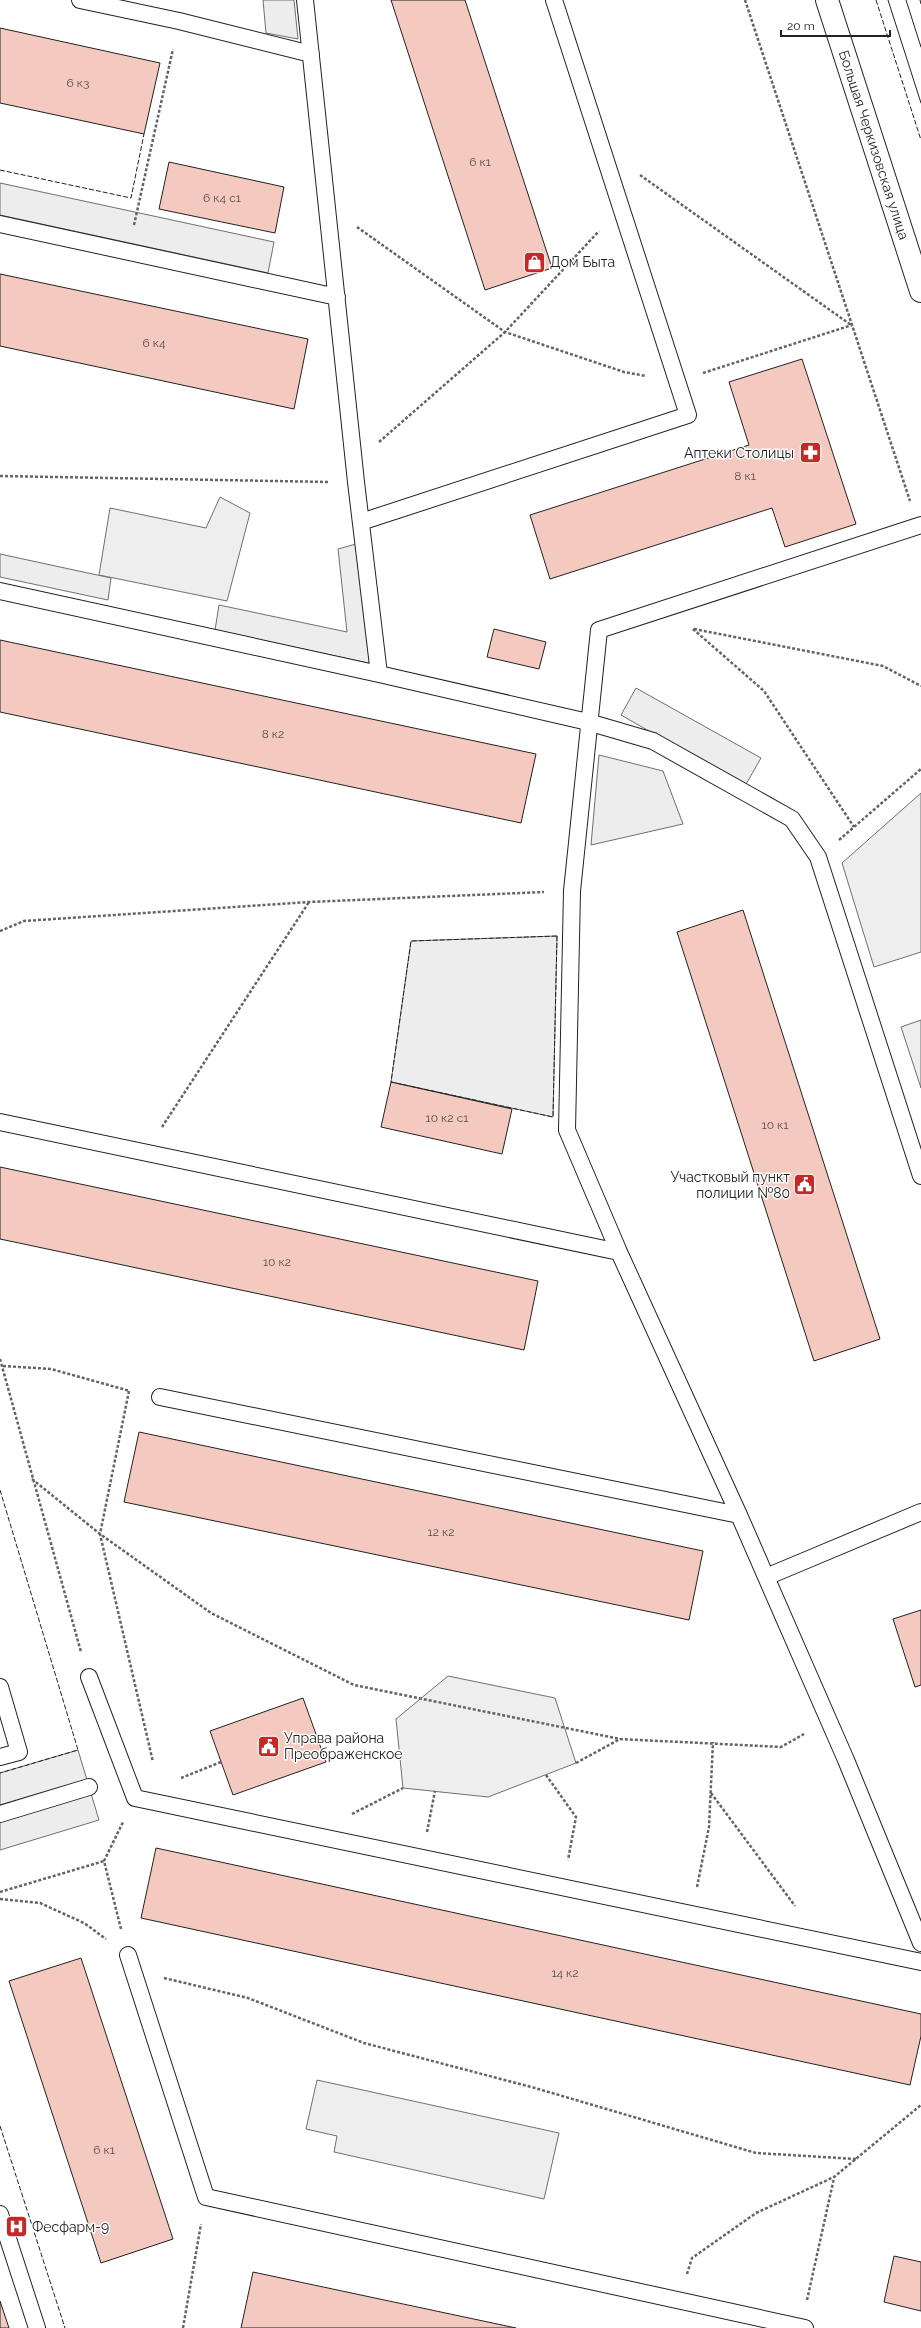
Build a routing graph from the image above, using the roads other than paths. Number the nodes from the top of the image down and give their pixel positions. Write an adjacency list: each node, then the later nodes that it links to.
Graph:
1 (80, 0): 5 (lane)
2 (305, 0): 5 (lane)
3 (554, 0): 9 (lane)
4 (827, 0): 7 (main road, Большая Черкизовская улица)
5 (311, 54): 8 (lane)
6 (0, 224): 8 (lane)
7 (921, 291)
8 (337, 297): 9 (lane)
9 (361, 522): 12 (lane)
10 (920, 526): 13 (lane)
11 (0, 591): 12 (lane)
12 (379, 674): 13 (lane)
13 (588, 722): 15 (lane); 16 (lane)
14 (0, 1122): 16 (lane)
15 (921, 1176)
16 (619, 1252): 19 (lane)
17 (160, 1397): 19 (lane)
18 (921, 1512): 20 (lane)
19 (739, 1515): 20 (lane)
20 (766, 1577): 26 (lane)
21 (89, 1677): 28 (lane)
22 (0, 1687): 23 (lane)
23 (0, 1758)
24 (89, 1787): 25 (lane)
25 (0, 1814)
26 (921, 1943)
27 (128, 1955): 31 (lane)
28 (921, 1962)
29 (0, 2214): 30 (lane)
30 (37, 2328)
31 (803, 2328)

